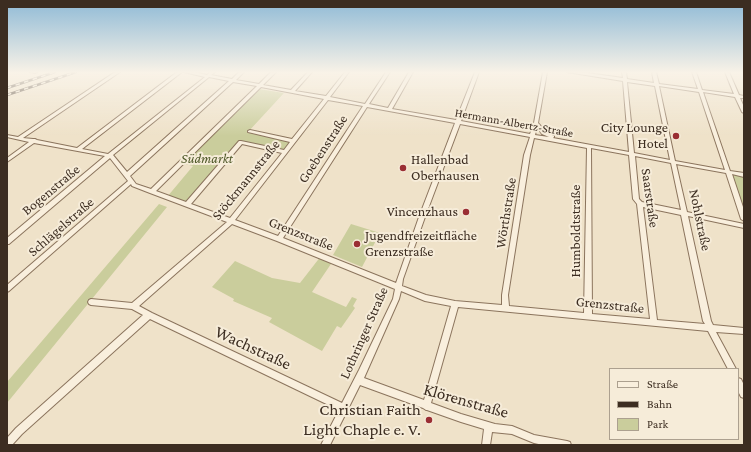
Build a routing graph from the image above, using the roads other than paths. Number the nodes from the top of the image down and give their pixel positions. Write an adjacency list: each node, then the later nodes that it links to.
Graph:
1 (86, 93): 28 (street)
2 (152, 93): 33 (street)
3 (187, 93): 36 (street, Bogenstraße)
4 (219, 93): 41 (street)
5 (253, 93): 43 (street)
6 (298, 93): 18 (street, Hermann-Albertz-Straße)
7 (331, 93): 18 (street, Stöckmannstraße)
8 (374, 93): 20 (street, Goebenstraße)
9 (398, 93): 21 (street)
10 (469, 93): 24 (street, Lothringer Straße)
11 (541, 93): 23 (street, Wörthstraße)
12 (626, 93): 35 (street, Saarstraße)
13 (659, 93): 38 (street, Nohlstraße)
14 (701, 93): 39 (street)
15 (708, 93): 19 (street)
16 (736, 93): 19 (street)
17 (744, 97): 19 (street)
18 (327, 98): 20 (street, Hermann-Albertz-Straße); 31 (street, Stöckmannstraße)
19 (738, 98): 22 (street)
20 (366, 106): 21 (street, Hermann-Albertz-Straße); 50 (street, Goebenstraße)
21 (388, 110): 24 (street, Hermann-Albertz-Straße)
22 (744, 112)
23 (536, 122): 27 (street, Wörthstraße); 30 (street)
24 (458, 123): 27 (street, Hermann-Albertz-Straße); 52 (street, Lothringer Straße)
25 (250, 131): 31 (street)
26 (7, 136): 28 (street)
27 (532, 136): 30 (street, Hermann-Albertz-Straße); 57 (street, Wörthstraße)
28 (19, 138): 29 (street)
29 (35, 140): 33 (street); 37 (street)
30 (558, 140): 32 (street, Hermann-Albertz-Straße)
31 (294, 141): 34 (street, Stöckmannstraße)
32 (589, 147): 35 (street, Hermann-Albertz-Straße); 59 (street, Humboldtstraße)
33 (79, 149): 36 (street)
34 (285, 152): 44 (street); 48 (street, Stöckmannstraße)
35 (632, 155): 38 (street, Hermann-Albertz-Straße); 45 (street, Saarstraße)
36 (111, 156): 41 (street); 51 (street, Bogenstraße)
37 (7, 160)
38 (674, 162): 39 (street, Hermann-Albertz-Straße); 46 (street, Nohlstraße)
39 (728, 172): 40 (street, Hermann-Albertz-Straße); 47 (street)
40 (744, 175)
41 (126, 176): 42 (street)
42 (130, 182): 43 (street, Grenzstraße); 53 (street, Schlägelstraße)
43 (152, 192): 44 (street, Grenzstraße)
44 (188, 204): 48 (street, Grenzstraße)
45 (640, 204): 46 (street); 60 (street, Saarstraße)
46 (685, 213): 49 (street); 61 (street, Nohlstraße)
47 (744, 219)
48 (231, 220): 50 (street, Grenzstraße); 56 (street, Stöckmannstraße)
49 (744, 226)
50 (279, 239): 52 (street, Grenzstraße)
51 (7, 242)
52 (399, 287): 55 (street, Grenzstraße); 64 (street, Lothringer Straße)
53 (7, 289)
54 (91, 302): 56 (street)
55 (455, 304): 57 (street, Grenzstraße); 67 (street)
56 (133, 306): 58 (street)
57 (506, 308): 59 (street, Grenzstraße)
58 (149, 315): 68 (street, Wachstraße); 70 (street)
59 (588, 316): 60 (street, Grenzstraße)
60 (654, 322): 61 (street, Grenzstraße)
61 (711, 328): 62 (street, Grenzstraße); 63 (street, Nohlstraße)
62 (744, 331)
63 (731, 368)
64 (358, 380): 67 (street, Klörenstraße); 68 (street, Lothringer Straße)
65 (739, 384): 66 (street)
66 (744, 394)
67 (426, 406): 69 (street, Klörenstraße)
68 (344, 408): 71 (street, Lothringer Straße)
69 (489, 426): 72 (street); 73 (street, Klörenstraße)
70 (7, 445)
71 (325, 445)
72 (486, 445)
73 (567, 445)

